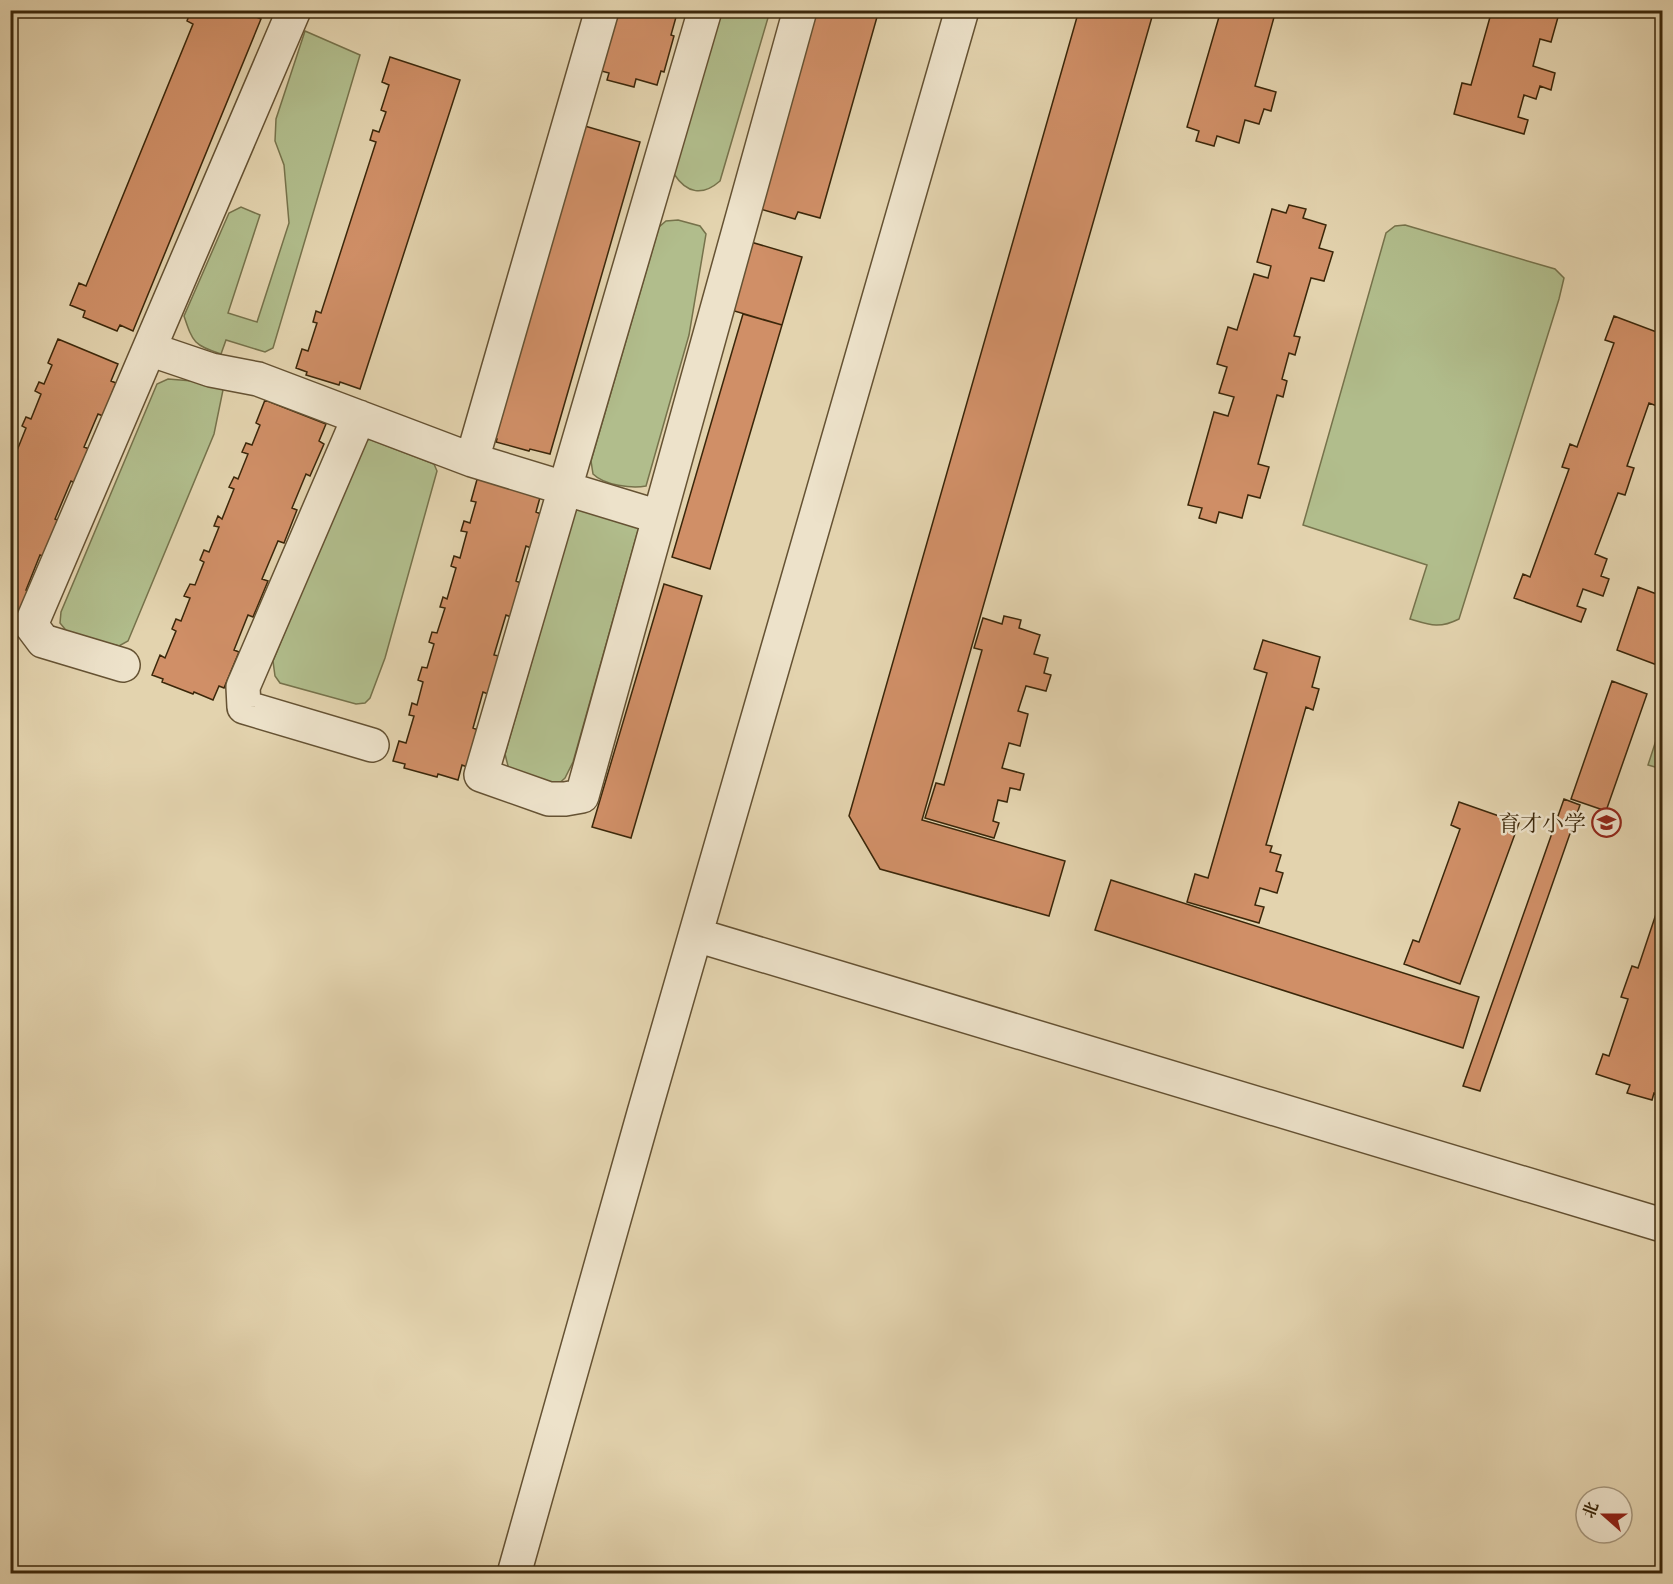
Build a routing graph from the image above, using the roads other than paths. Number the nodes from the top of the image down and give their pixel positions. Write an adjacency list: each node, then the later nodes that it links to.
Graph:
1 (294, 10): 6 (street)
2 (602, 10): 8 (street)
3 (705, 10): 9 (street)
4 (800, 10): 10 (street)
5 (962, 10): 13 (street)
6 (149, 349): 7 (street); 11 (street)
7 (359, 417): 8 (street); 12 (street)
8 (472, 460): 9 (street)
9 (565, 488): 10 (street); 10 (street)
10 (659, 517)
11 (123, 665)
12 (372, 745)
13 (696, 935): 14 (street); 15 (street)
14 (1662, 1225)
15 (514, 1574)

